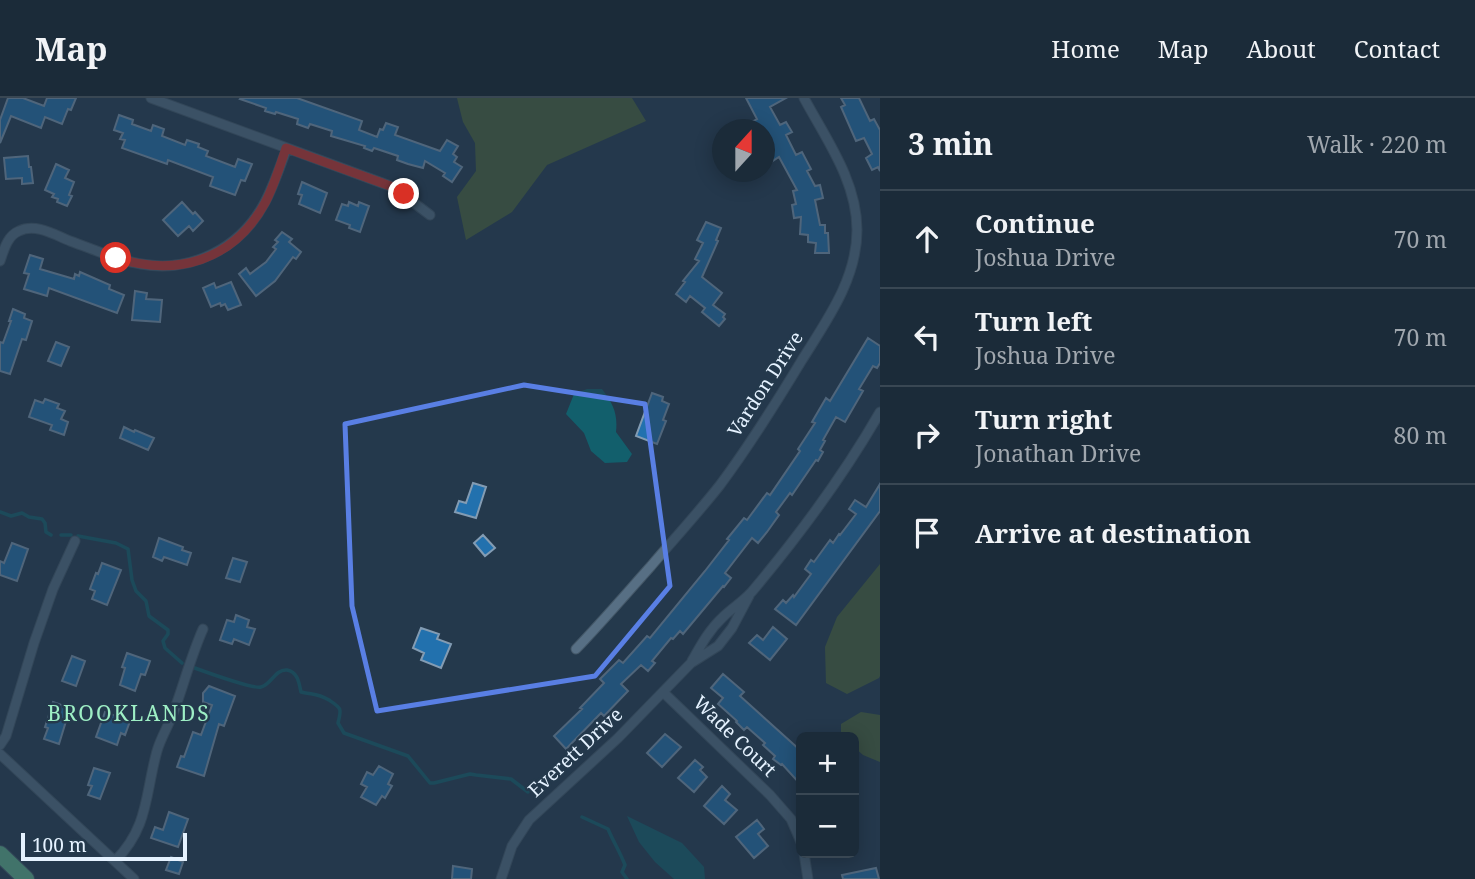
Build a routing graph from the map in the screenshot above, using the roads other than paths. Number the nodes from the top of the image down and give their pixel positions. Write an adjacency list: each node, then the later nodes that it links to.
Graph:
1 (152, 98): 3 (street)
2 (804, 98): 10 (street, Vardon Drive)
3 (286, 148): 4 (street); 5 (street)
4 (430, 215)
5 (0, 261)
6 (880, 412): 8 (street, Everett Drive)
7 (75, 541): 13 (street)
8 (749, 596): 11 (street, Everett Drive); 11 (street, Everett Drive)
9 (203, 629): 18 (street)
10 (576, 649)
11 (691, 663): 12 (street, Everett Drive)
12 (664, 693): 15 (street, Wade Court); 21 (street, Everett Drive)
13 (0, 745)
14 (0, 754): 18 (street)
15 (796, 832)
16 (0, 854): 19 (highway)
17 (805, 858): 22 (street)
18 (115, 861): 20 (street)
19 (26, 879)
20 (134, 879)
21 (501, 879)
22 (808, 879)

